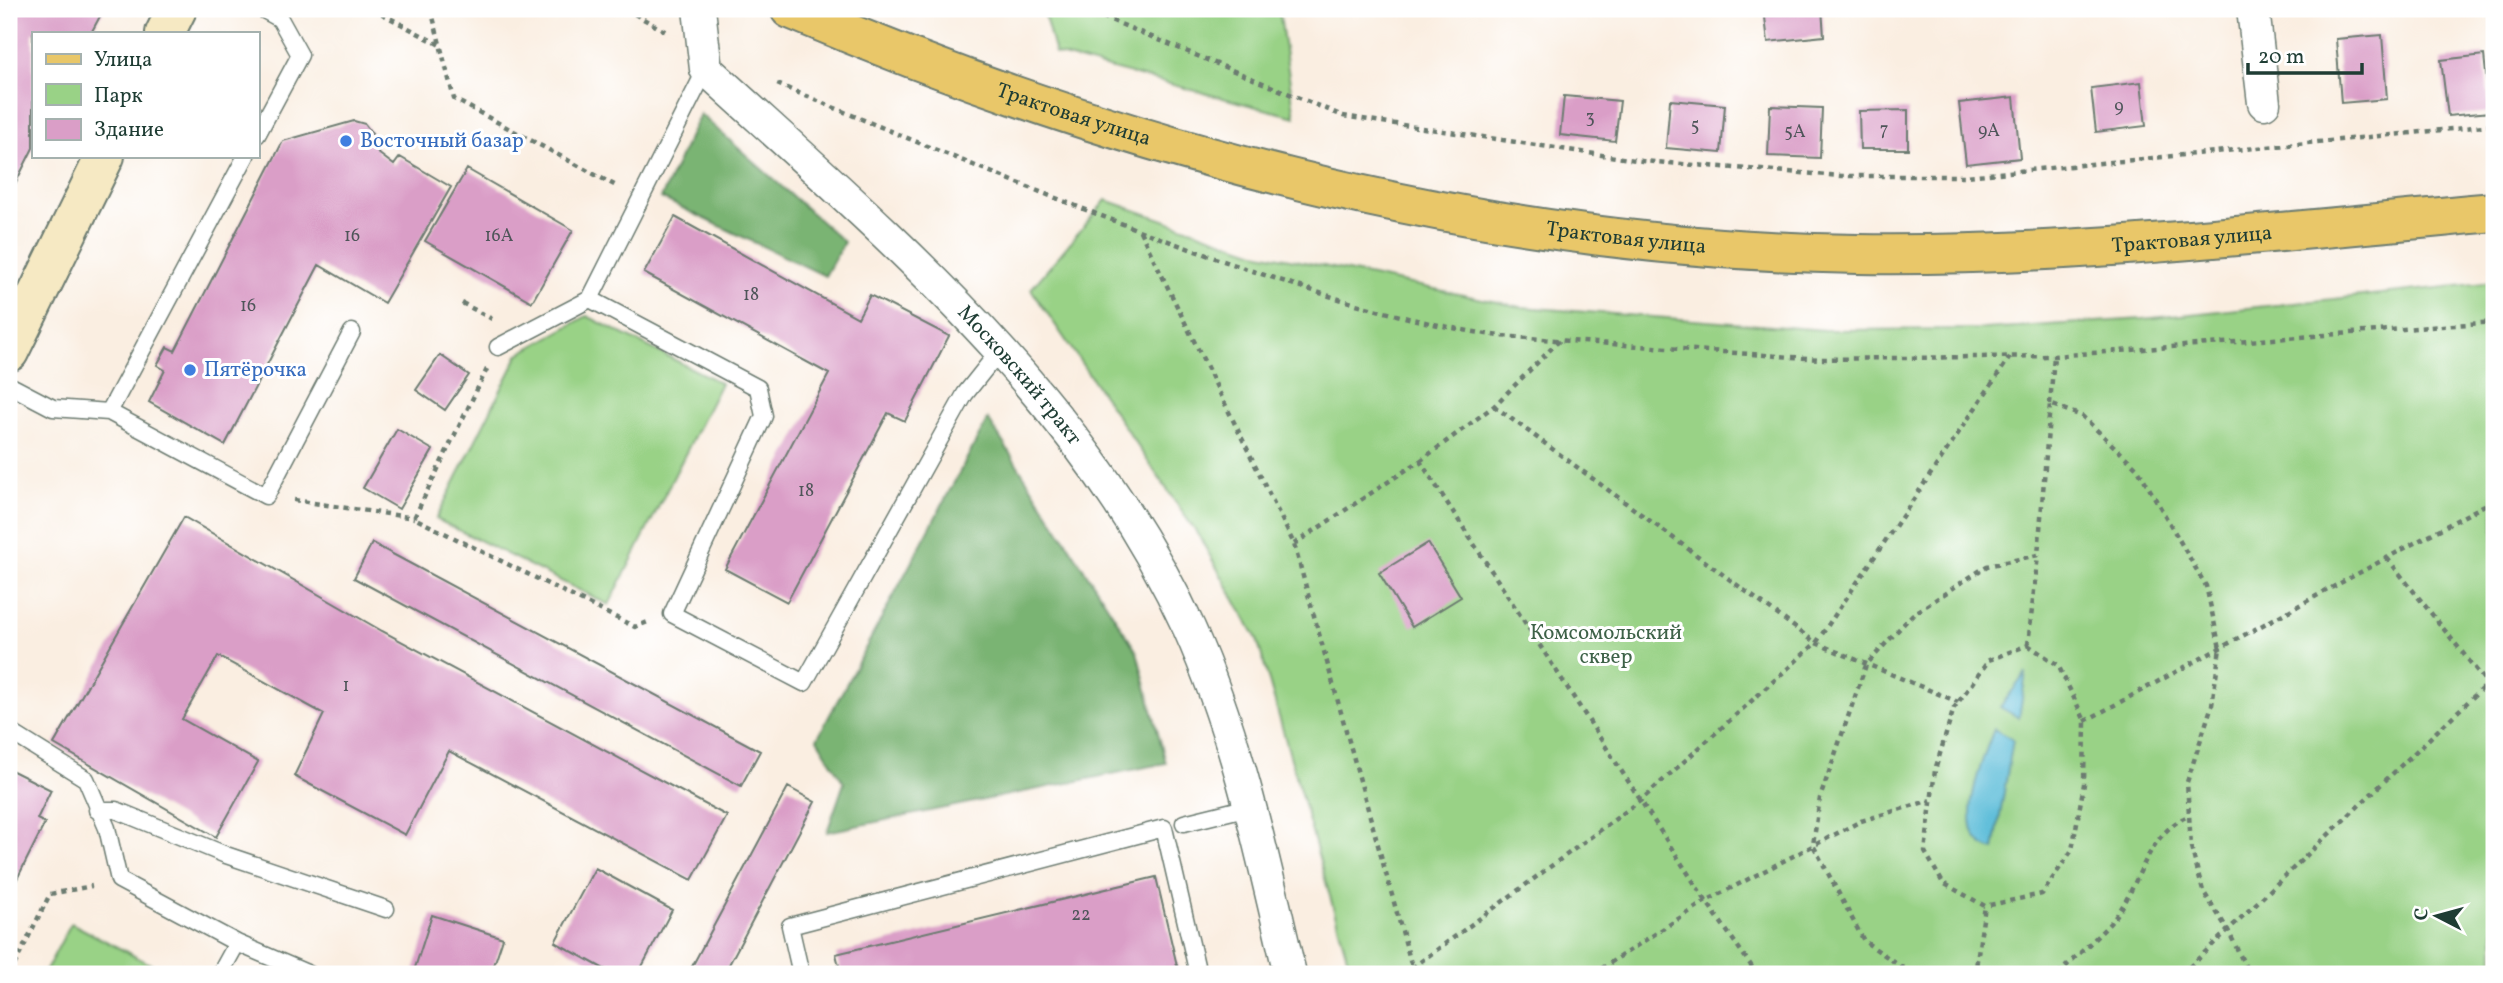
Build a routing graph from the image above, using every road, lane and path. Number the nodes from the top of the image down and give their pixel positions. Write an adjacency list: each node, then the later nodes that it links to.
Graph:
1 (177, 9): 10 (street)
2 (262, 9): 16 (lane)
3 (373, 9): 11 (path)
4 (430, 9): 11 (path)
5 (626, 9): 12 (path)
6 (699, 9): 12 (street)
7 (790, 9): 20 (main road, Трактовая улица)
8 (1084, 9): 15 (path)
9 (2253, 9): 14 (street)
10 (166, 32)
11 (441, 46): 19 (path)
12 (705, 62): 19 (lane); 27 (street, Московский тракт)
13 (767, 80): 21 (path)
14 (2264, 103)
15 (2494, 125)
16 (259, 131)
17 (104, 158): 28 (street)
18 (245, 158): 34 (lane)
19 (640, 199): 22 (lane)
20 (2494, 212)
21 (1140, 231): 25 (path); 39 (path)
22 (590, 299): 26 (lane); 42 (lane)
23 (2494, 322): 29 (path)
24 (352, 332): 36 (lane)
25 (1561, 340): 30 (path); 33 (path)
26 (498, 347): 38 (path)
27 (1000, 350): 42 (lane); 55 (street, Московский тракт)
28 (9, 352)
29 (2054, 356): 30 (path); 32 (path)
30 (2010, 357): 43 (path)
31 (9, 385): 34 (lane)
32 (2050, 404): 40 (path); 45 (path)
33 (1494, 406): 35 (path); 43 (path)
34 (109, 412): 36 (lane)
35 (1420, 461): 39 (path); 54 (path)
36 (267, 496): 38 (path)
37 (2494, 500): 41 (path)
38 (414, 518): 42 (path)
39 (1294, 544): 66 (path)
40 (2039, 555): 44 (path); 46 (path)
41 (2387, 558): 45 (path); 48 (path)
42 (672, 614)
43 (1816, 643): 46 (path); 54 (path)
44 (2028, 645): 50 (path); 51 (path)
45 (2220, 648): 51 (path); 57 (path)
46 (1866, 665): 50 (path); 59 (path)
47 (2494, 677): 48 (path)
48 (2487, 684): 49 (path); 64 (path)
49 (2494, 692)
50 (1958, 702): 53 (path)
51 (2085, 721): 62 (path)
52 (9, 731): 56 (lane)
53 (1931, 800): 59 (path); 62 (path)
54 (1640, 801): 61 (path); 66 (path)
55 (1249, 807): 58 (lane); 72 (street, Московский тракт)
56 (97, 810): 60 (lane); 63 (lane)
57 (2189, 815): 64 (path); 77 (path)
58 (1184, 823)
59 (1813, 845): 61 (path); 75 (path)
60 (119, 880): 65 (lane); 67 (path)
61 (1706, 901): 73 (path); 74 (path)
62 (1985, 906): 76 (path)
63 (386, 909)
64 (2228, 930): 78 (path); 79 (path)
65 (237, 943): 68 (lane); 69 (lane)
66 (1413, 971)
67 (10, 974)
68 (220, 974)
69 (309, 974)
70 (801, 974): 71 (lane)
71 (1198, 974)
72 (1290, 974)
73 (1592, 974)
74 (1757, 974)
75 (1912, 974)
76 (1975, 974)
77 (2058, 974)
78 (2182, 974)
79 (2249, 974)

